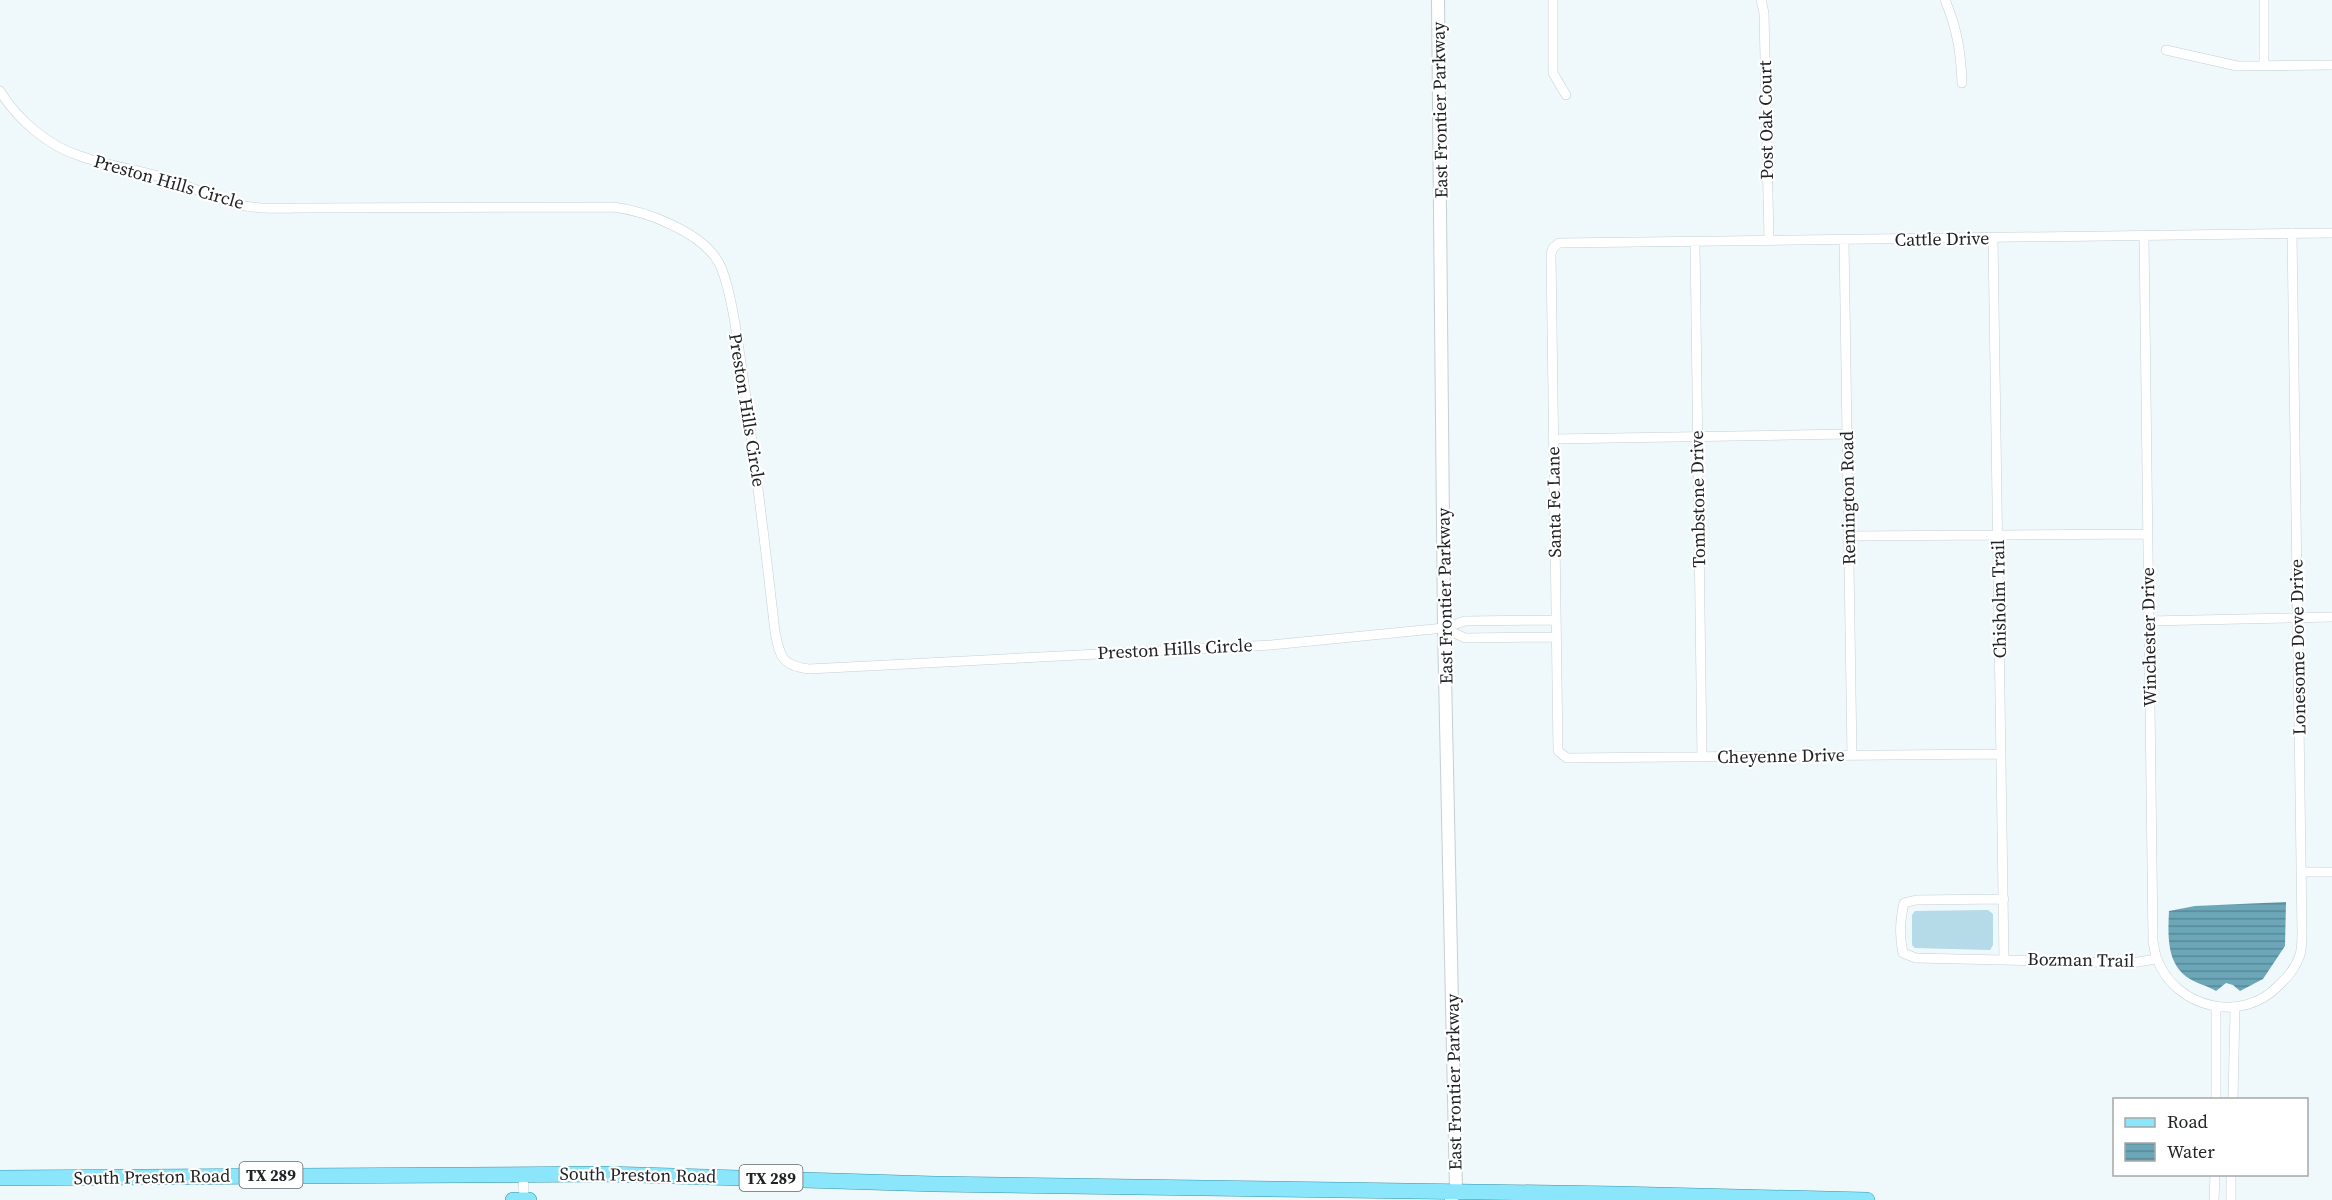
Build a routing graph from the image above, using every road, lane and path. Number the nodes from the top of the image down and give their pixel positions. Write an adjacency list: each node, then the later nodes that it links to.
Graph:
1 (1438, 0): 30 (street, East Frontier Parkway)
2 (1553, 0): 11 (street)
3 (1761, 0): 17 (street, Post Oak Court)
4 (1945, 0): 9 (street)
5 (2264, 0): 7 (street)
6 (2166, 50): 7 (street)
7 (2264, 64): 8 (street)
8 (2332, 65)
9 (1962, 82)
10 (0, 91): 30 (street, Preston Hills Circle)
11 (1566, 95)
12 (2332, 232): 13 (street, Cattle Drive)
13 (2292, 233): 14 (street, Cattle Drive); 26 (street, Lonesome Dove Drive)
14 (2144, 236): 15 (street, Cattle Drive); 24 (street, Winchester Drive)
15 (1993, 238): 16 (street, Cattle Drive); 23 (street, Chisholm Trail)
16 (1844, 240): 17 (street, Cattle Drive); 20 (street, Remington Road)
17 (1769, 241): 18 (street, Cattle Drive)
18 (1695, 242): 19 (street, Cattle Drive); 21 (street, Tombstone Drive)
19 (1553, 248): 22 (street, Santa Fe Lane)
20 (1847, 434): 21 (street); 25 (street, Remington Road)
21 (1698, 436): 22 (street); 35 (street, Tombstone Drive)
22 (1554, 439): 28 (street, Santa Fe Lane)
23 (1998, 534): 24 (street); 25 (street); 32 (street, Chisholm Trail)
24 (2148, 534): 29 (street, Winchester Drive)
25 (1848, 536): 34 (street, Remington Road)
26 (2298, 617): 27 (street); 29 (street); 36 (street, Lonesome Dove Drive)
27 (2332, 617)
28 (1556, 620): 30 (street); 31 (street, Santa Fe Lane)
29 (2150, 621): 40 (street, Winchester Drive)
30 (1444, 628): 31 (street); 51 (street, East Frontier Parkway)
31 (1556, 637): 33 (street, Santa Fe Lane)
32 (2001, 754): 34 (street, Cheyenne Drive); 38 (street, Chisholm Trail)
33 (1561, 756): 35 (street, Cheyenne Drive)
34 (1852, 756): 35 (street, Cheyenne Drive)
35 (1702, 757)
36 (2301, 872): 37 (street); 42 (street, Lonesome Dove Drive)
37 (2332, 872)
38 (2004, 899): 39 (street, Chisholm Trail); 39 (street, Bozman Trail)
39 (2004, 959): 40 (street, Bozman Trail)
40 (2157, 959): 41 (street, Winchester Drive)
41 (2216, 1007): 42 (street, Lonesome Dove Drive); 43 (street)
42 (2235, 1008): 44 (street)
43 (2216, 1049): 44 (street); 45 (street)
44 (2234, 1049): 46 (street)
45 (2216, 1098)
46 (2233, 1098)
47 (523, 1173): 50 (main road, South Preston Road / TX 289); 51 (main road, South Preston Road / TX 289); 54 (street)
48 (2215, 1176): 57 (street)
49 (2231, 1176): 58 (street)
50 (0, 1178)
51 (1456, 1197): 52 (main road, TX 289)
52 (1805, 1199): 56 (main road, TX 289)
53 (513, 1200): 54 (main road)
54 (524, 1200): 55 (main road)
55 (529, 1200)
56 (1867, 1200)
57 (2214, 1200)
58 (2231, 1200)

